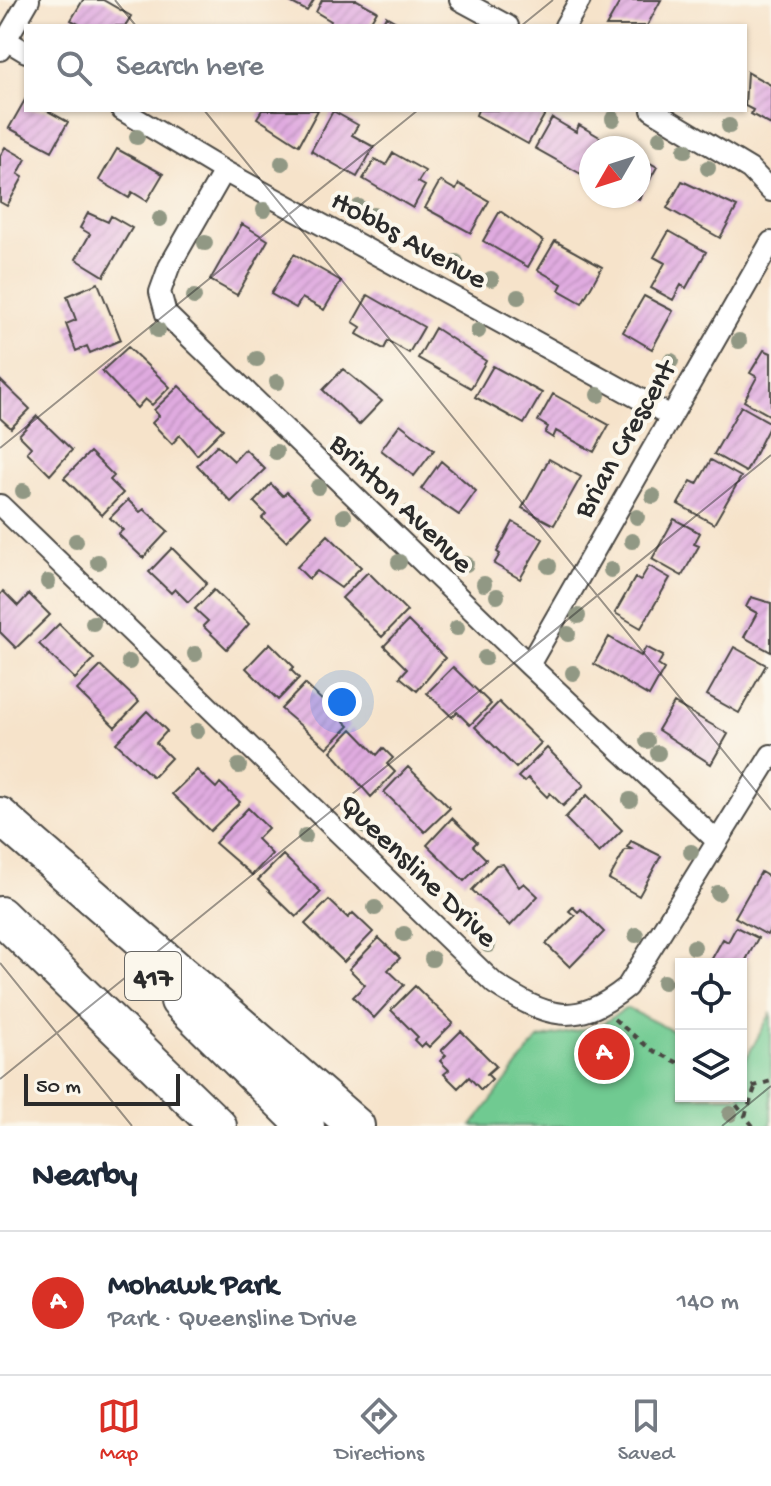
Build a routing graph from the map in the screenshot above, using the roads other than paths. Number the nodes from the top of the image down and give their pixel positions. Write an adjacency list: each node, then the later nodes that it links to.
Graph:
1 (29, 0): 6 (street)
2 (460, 0): 4 (street)
3 (580, 0): 5 (street)
4 (504, 24)
5 (566, 24)
6 (3, 45): 7 (street)
7 (24, 51)
8 (125, 112): 10 (street, Hobbs Avenue)
9 (655, 112): 11 (street)
10 (224, 171): 13 (street, Hobbs Avenue); 15 (street, Brinton Avenue)
11 (771, 191)
12 (771, 242): 13 (street, Brian Crescent)
13 (671, 416): 15 (street, Brian Crescent)
14 (0, 505): 19 (street, Queensline Drive)
15 (529, 665): 19 (street, Brinton Avenue)
16 (771, 755): 19 (street)
17 (0, 816): 23 (highway)
18 (0, 827): 22 (highway, 417)
19 (717, 841)
20 (0, 915): 21 (highway, 417)
21 (218, 1126)
22 (306, 1126)
23 (356, 1126)

